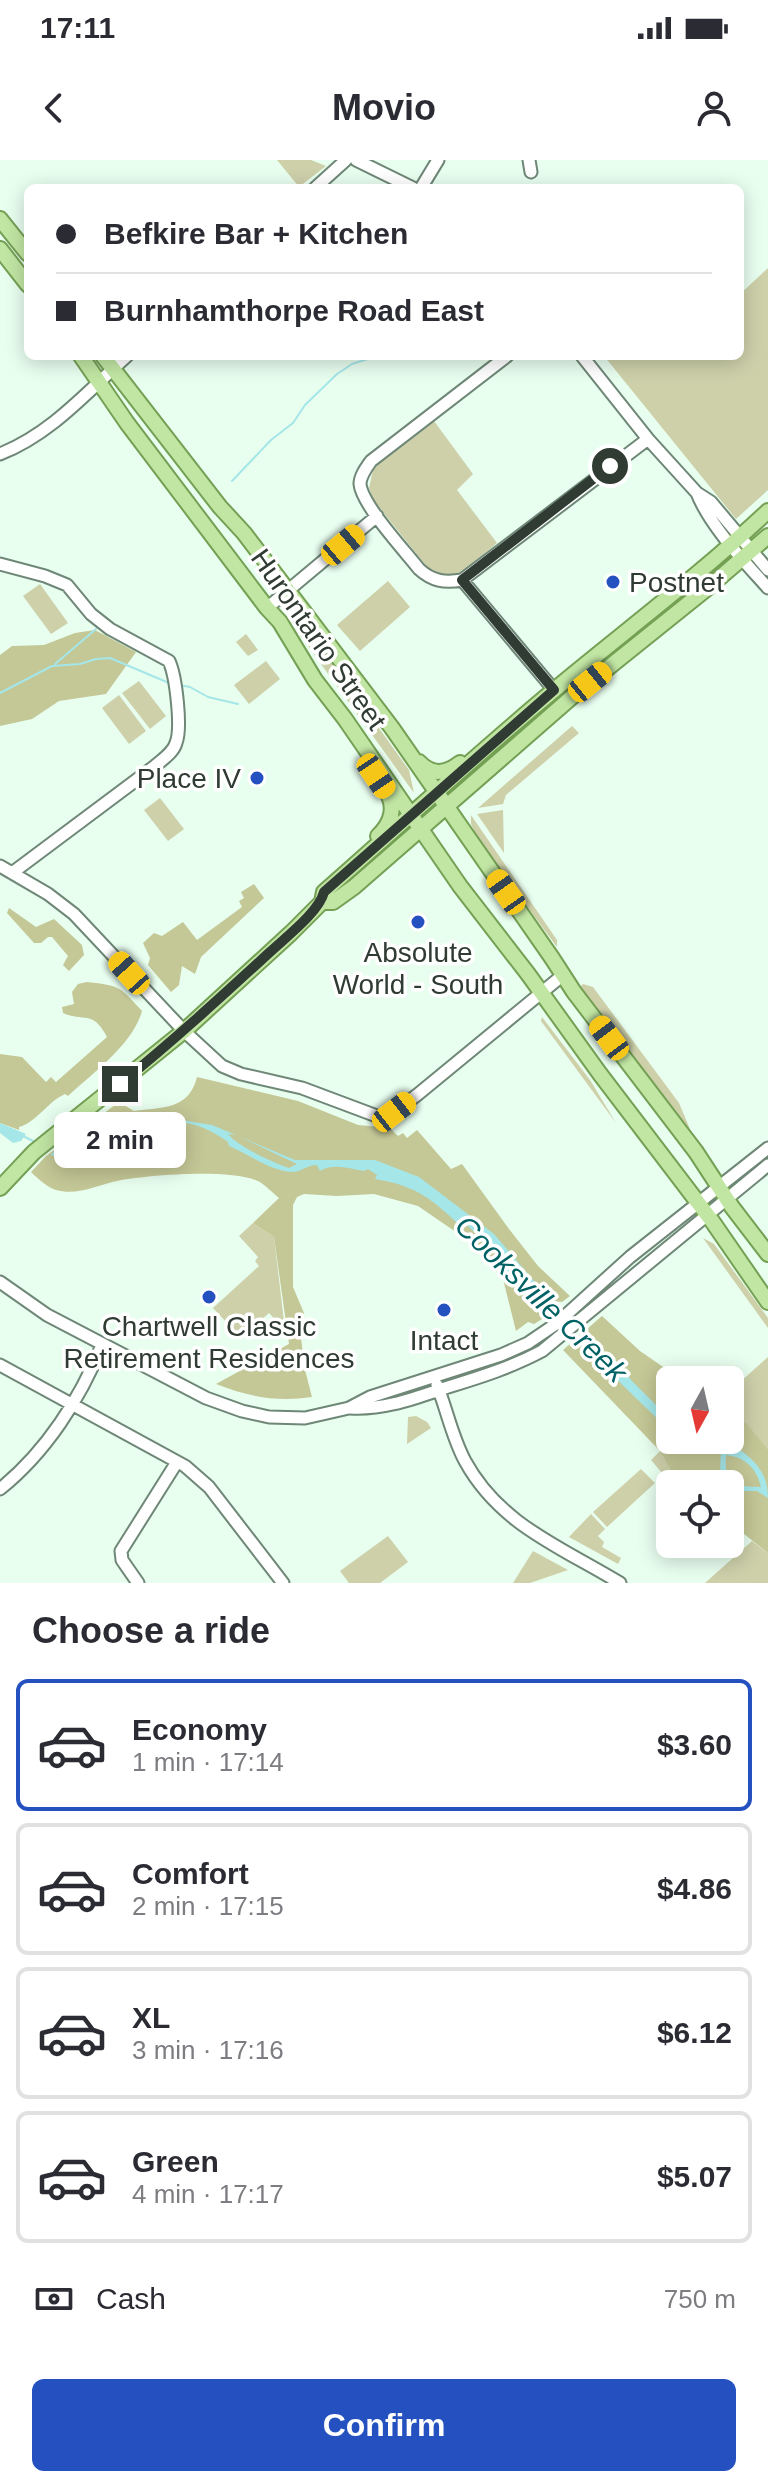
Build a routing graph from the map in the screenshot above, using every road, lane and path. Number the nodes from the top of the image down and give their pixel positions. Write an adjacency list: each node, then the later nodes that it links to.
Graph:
1 (346, 160): 4 (street)
2 (356, 160): 5 (street)
3 (438, 160): 6 (street)
4 (319, 184)
5 (405, 184)
6 (423, 184)
7 (0, 219): 9 (main road)
8 (0, 249): 10 (main road)
9 (24, 249)
10 (24, 280)
11 (84, 360): 17 (main road, Hurontario Street)
12 (106, 360): 16 (main road, Hurontario Street)
13 (123, 360): 16 (street)
14 (502, 360): 21 (street)
15 (585, 360): 18 (street)
16 (113, 369): 17 (street); 29 (main road, Hurontario Street)
17 (100, 381): 19 (street); 30 (main road, Hurontario Street)
18 (648, 439): 23 (street); 27 (street)
19 (0, 454)
20 (768, 511): 23 (main road)
21 (377, 516): 27 (street); 29 (street)
22 (768, 536): 24 (main road)
23 (736, 541): 24 (street); 31 (main road)
24 (747, 555): 26 (street); 28 (street); 36 (main road)
25 (0, 564): 41 (street)
26 (768, 570)
27 (462, 580): 31 (street)
28 (768, 588)
29 (288, 592): 30 (street); 33 (main road, Hurontario Street)
30 (267, 608): 32 (main road, Hurontario Street)
31 (554, 690): 34 (main road)
32 (345, 719): 37 (main road, Hurontario Street); 40 (main road)
33 (392, 728): 34 (main road); 35 (main road, Hurontario Street)
34 (493, 743): 35 (main road)
35 (436, 793): 36 (main road, Hurontario Street); 37 (main road)
36 (445, 806): 38 (main road); 43 (main road, Hurontario Street)
37 (411, 816): 38 (main road, Hurontario Street); 40 (main road)
38 (420, 829): 42 (main road); 44 (main road, Hurontario Street)
39 (0, 866): 41 (street)
40 (348, 872): 42 (main road)
41 (12, 873): 45 (street)
42 (322, 902): 45 (main road)
43 (563, 975): 44 (street); 49 (main road, Hurontario Street)
44 (540, 992): 45 (street); 50 (main road, Hurontario Street)
45 (184, 1031): 48 (main road)
46 (768, 1148): 49 (street)
47 (768, 1165): 49 (street)
48 (0, 1188)
49 (723, 1192): 50 (street); 51 (main road, Hurontario Street)
50 (702, 1209): 53 (main road, Hurontario Street); 56 (street); 57 (street)
51 (768, 1254)
52 (0, 1282): 54 (street)
53 (768, 1302)
54 (102, 1345): 58 (street); 59 (street)
55 (0, 1365): 58 (street)
56 (434, 1377): 57 (street); 59 (street)
57 (439, 1390): 59 (street); 64 (street)
58 (71, 1404): 60 (street); 61 (street)
59 (349, 1408)
60 (177, 1462): 62 (street); 63 (street)
61 (0, 1489)
62 (138, 1583)
63 (283, 1583)
64 (620, 1583)

